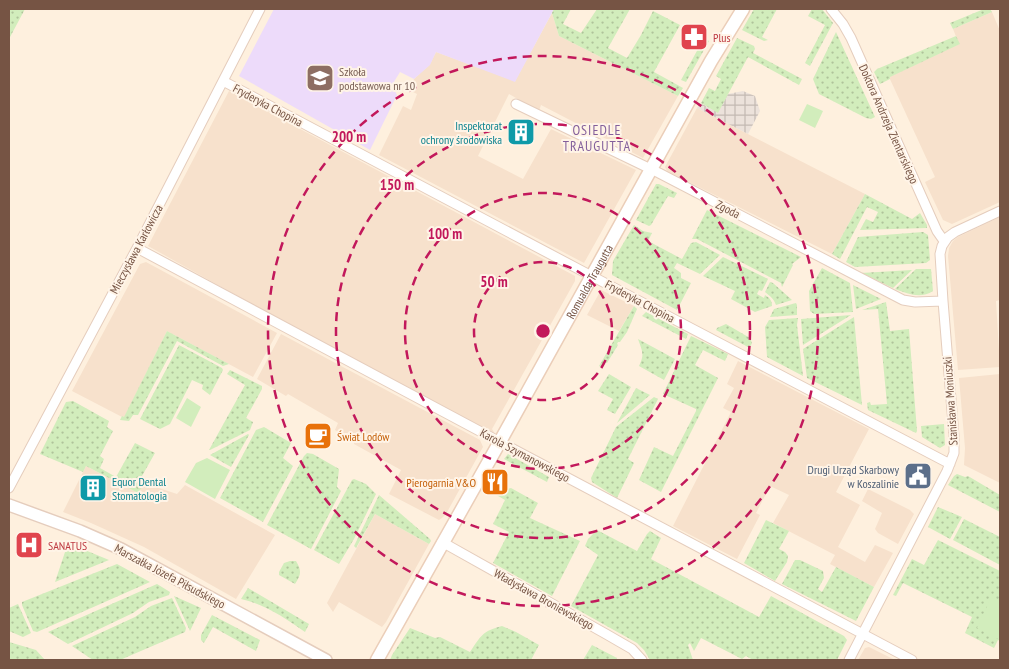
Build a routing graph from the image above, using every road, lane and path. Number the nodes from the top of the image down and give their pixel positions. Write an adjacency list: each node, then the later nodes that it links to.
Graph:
1 (260, 9): 4 (street, Mieczysława Karłowicza)
2 (743, 9): 6 (main road, Romualda Traugutta)
3 (831, 9): 8 (street, Doktora Andrzeja Zientarskiego)
4 (223, 81): 9 (street, Mieczysława Karłowicza); 10 (street, Fryderyka Chopina)
5 (516, 104): 6 (street, Zgoda)
6 (651, 170): 10 (main road, Romualda Traugutta); 11 (street, Zgoda)
7 (1000, 211): 8 (street)
8 (944, 241): 11 (street, Stanisława Moniuszki)
9 (137, 248): 12 (street, Karola Szymanowskiego); 14 (street, Mieczysława Karłowicza)
10 (592, 276): 12 (main road, Romualda Traugutta); 13 (street, Fryderyka Chopina)
11 (943, 302): 13 (street, Stanisława Moniuszki)
12 (500, 442): 16 (main road, Romualda Traugutta); 17 (street, Karola Szymanowskiego)
13 (950, 464): 17 (street, Stanisława Moniuszki)
14 (9, 488)
15 (9, 505): 18 (street, Marszałka Józefa Piłsudskiego)
16 (442, 542): 19 (main road, Romualda Traugutta); 20 (street, Władysława Broniewskiego)
17 (862, 634): 21 (street, Stanisława Moniuszki); 22 (street, Karola Szymanowskiego)
18 (326, 660)
19 (376, 660)
20 (642, 660)
21 (849, 660)
22 (912, 660)

